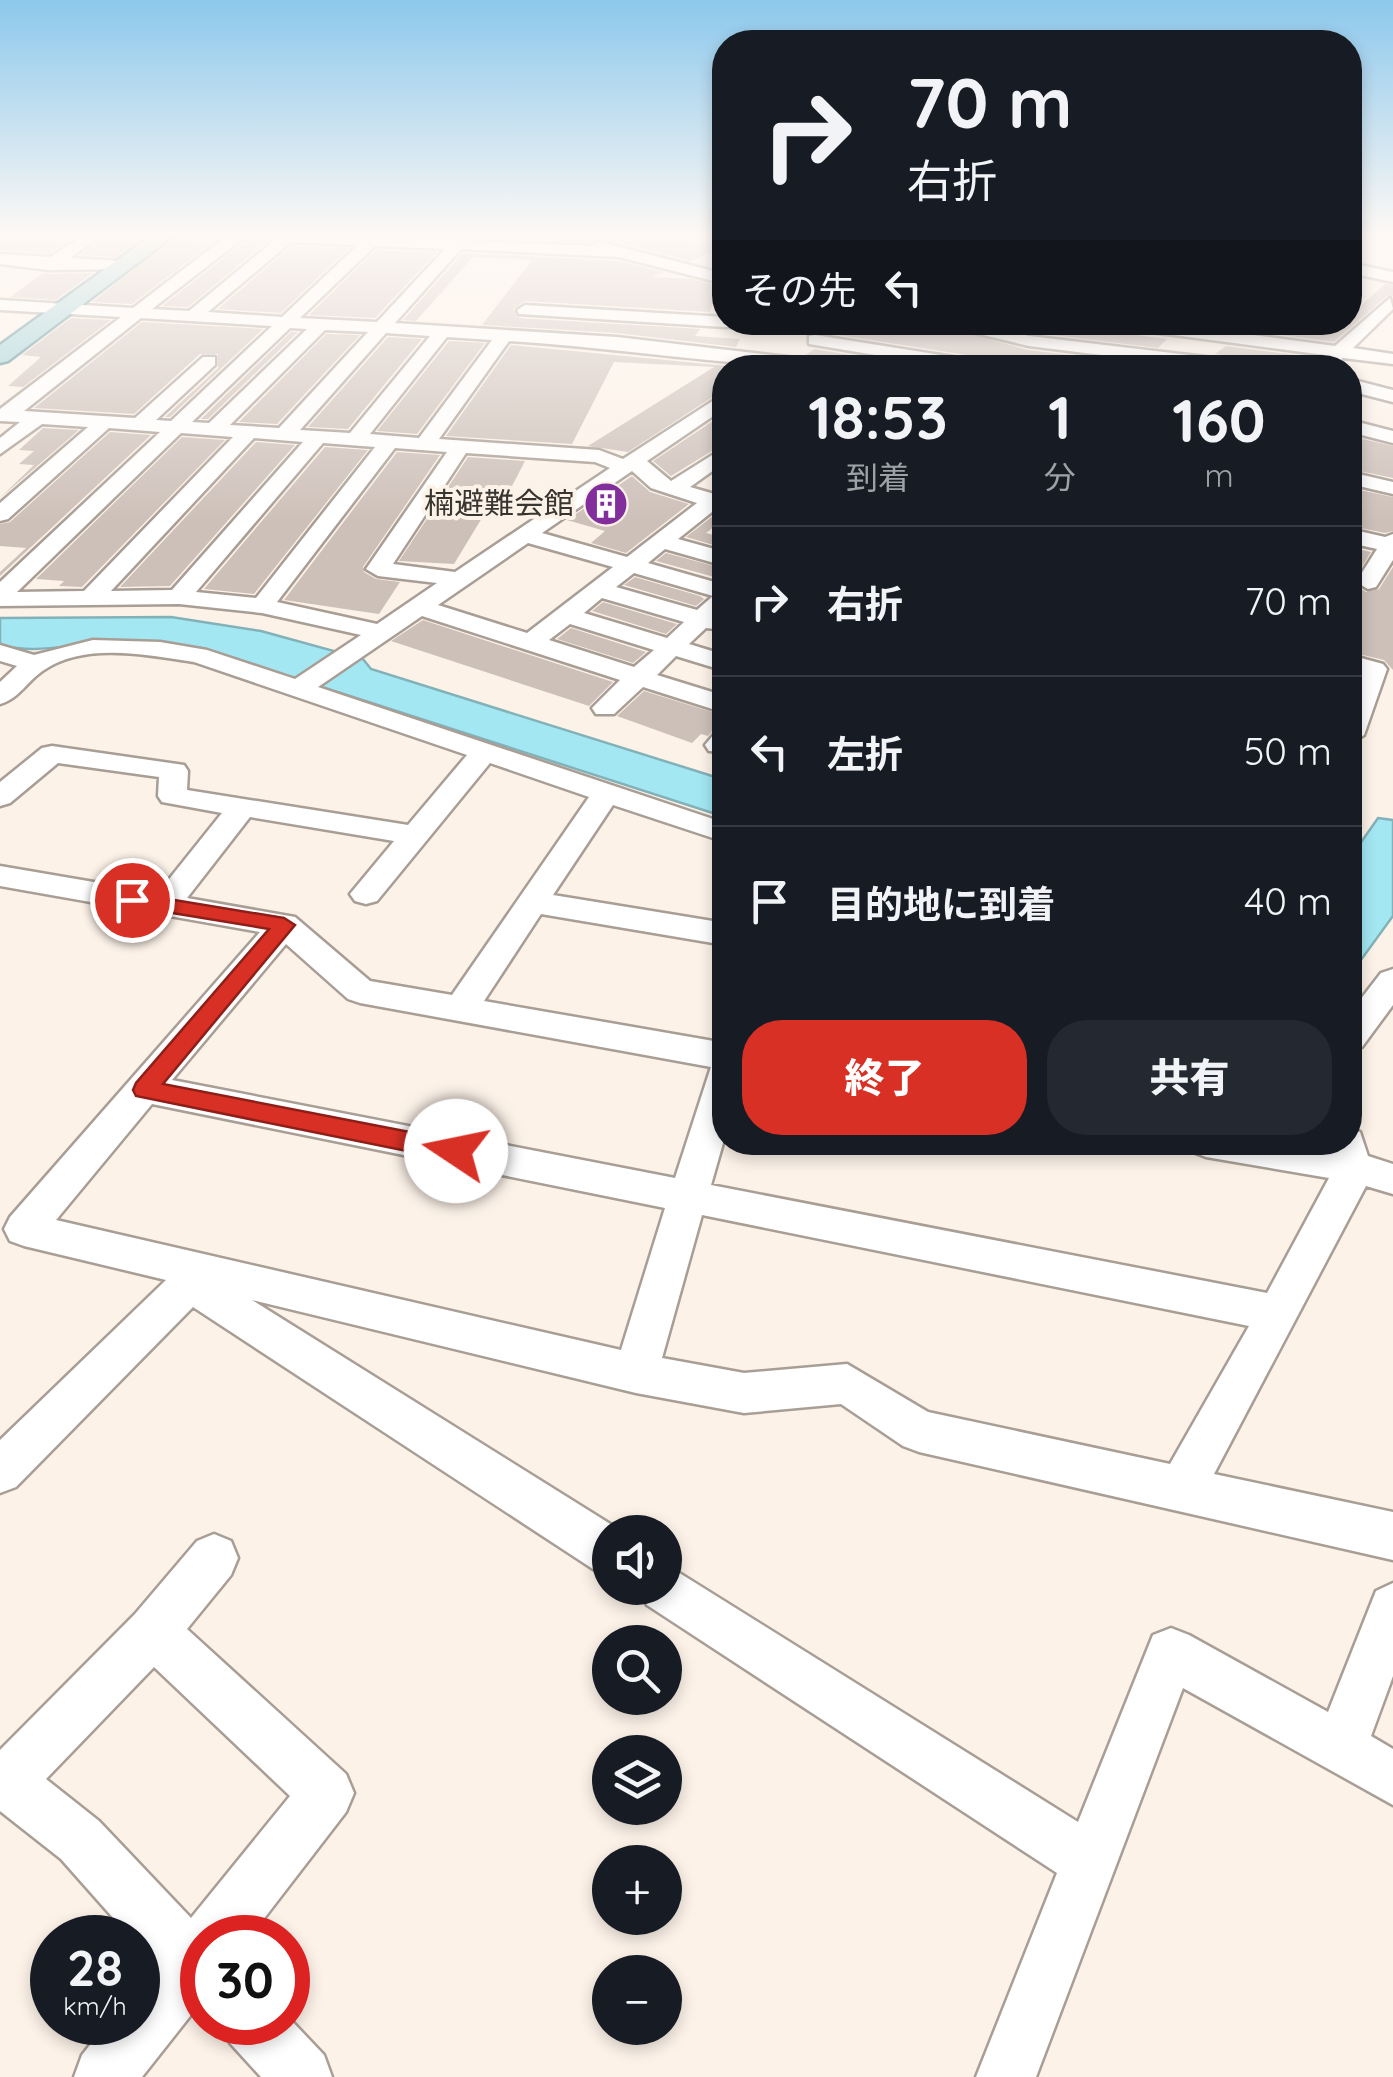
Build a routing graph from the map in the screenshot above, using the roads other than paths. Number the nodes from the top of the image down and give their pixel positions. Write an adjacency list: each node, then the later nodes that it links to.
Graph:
1 (35, 330): 25 (main road)
2 (115, 330): 32 (street)
3 (279, 330): 37 (street)
4 (315, 330): 40 (street)
5 (379, 330): 42 (street)
6 (410, 330): 8 (street)
7 (510, 330): 14 (street)
8 (442, 332): 14 (street); 45 (street)
9 (712, 335): 17 (street)
10 (822, 335): 15 (street)
11 (1000, 335): 16 (street)
12 (1188, 335): 23 (street)
13 (1348, 335): 24 (street)
14 (506, 336): 17 (street); 47 (street)
15 (815, 340): 19 (street); 20 (street)
16 (1029, 341): 21 (street); 22 (street)
17 (702, 350): 18 (street)
18 (737, 355)
19 (789, 355)
20 (910, 355)
21 (1010, 355)
22 (1147, 355)
23 (1301, 355)
24 (1333, 355)
25 (0, 356)
26 (1362, 359): 27 (street)
27 (1393, 359)
28 (209, 361): 36 (street)
29 (1362, 388): 30 (street)
30 (1393, 396)
31 (712, 408): 35 (street)
32 (2, 415): 33 (street)
33 (37, 418): 34 (street); 49 (street)
34 (105, 422): 36 (street); 57 (street)
35 (688, 423): 38 (street); 51 (street)
36 (139, 425): 37 (street)
37 (176, 428): 40 (street); 72 (street)
38 (712, 429)
39 (1362, 429): 44 (street)
40 (214, 430): 41 (street)
41 (248, 432): 42 (street); 74 (street)
42 (284, 435): 43 (street)
43 (318, 437): 45 (street); 73 (street)
44 (1393, 437)
45 (355, 440): 46 (street)
46 (389, 442): 47 (street); 75 (street)
47 (425, 444): 48 (street)
48 (460, 447): 51 (street); 67 (street)
49 (0, 448)
50 (712, 462): 54 (street)
51 (630, 464): 54 (street); 60 (street)
52 (1362, 481): 53 (street)
53 (1393, 488)
54 (672, 490): 55 (street)
55 (712, 500)
56 (712, 506): 58 (street)
57 (0, 514)
58 (687, 521): 59 (street); 62 (street)
59 (712, 528)
60 (525, 535): 65 (street); 67 (street)
61 (1362, 538): 63 (street)
62 (662, 541): 64 (street); 65 (street)
63 (1392, 543): 66 (street)
64 (712, 554)
65 (630, 566): 70 (street); 71 (street)
66 (1362, 577)
67 (458, 579): 76 (street)
68 (1362, 581): 69 (street)
69 (1393, 588)
70 (599, 590): 77 (street); 78 (street)
71 (712, 591)
72 (0, 597): 74 (street)
73 (180, 597): 74 (street); 75 (street)
74 (90, 598)
75 (262, 606): 80 (street)
76 (418, 606): 80 (street); 81 (street)
77 (566, 615): 81 (street); 82 (street)
78 (712, 623)
79 (712, 624): 82 (street)
80 (381, 632): 87 (street)
81 (530, 643): 86 (street)
82 (671, 646): 84 (street); 86 (street)
83 (2, 654): 85 (street)
84 (712, 658)
85 (36, 663): 87 (street); 88 (street)
86 (638, 678): 89 (street); 90 (street)
87 (302, 686): 91 (street)
88 (0, 696)
89 (712, 701)
90 (605, 708)
91 (484, 752): 92 (street); 96 (street)
92 (606, 793): 95 (street); 99 (street)
93 (0, 797): 94 (street)
94 (242, 808): 96 (street); 100 (street)
95 (712, 829)
96 (414, 835): 98 (street)
97 (0, 876): 100 (street)
98 (366, 894)
99 (532, 902): 102 (street); 104 (street)
100 (164, 906): 101 (street)
101 (284, 925): 104 (street); 109 (street)
102 (712, 932)
103 (1393, 981): 105 (street)
104 (461, 1008): 108 (street)
105 (1362, 1018)
106 (1393, 1028): 107 (street)
107 (1362, 1030)
108 (712, 1054)
109 (145, 1090): 114 (street); 115 (street)
110 (712, 1117): 114 (street)
111 (1349, 1155): 116 (street)
112 (1351, 1155): 113 (street)
113 (1393, 1178)
114 (688, 1197): 116 (street); 117 (street)
115 (194, 1278): 117 (street); 118 (street); 121 (street)
116 (1280, 1314): 119 (street)
117 (636, 1372): 119 (street)
118 (0, 1472)
119 (1181, 1490): 120 (street)
120 (1393, 1536)
121 (592, 1540)
122 (214, 1558): 125 (street)
123 (682, 1600): 129 (street)
124 (1393, 1608): 126 (street)
125 (154, 1632): 128 (street); 130 (street)
126 (1341, 1747): 127 (street); 129 (street)
127 (1393, 1778)
128 (3, 1780): 131 (street)
129 (1092, 1863): 136 (street)
130 (233, 1915)
131 (180, 1934)
132 (180, 1982): 134 (street)
133 (272, 2045): 135 (street)
134 (104, 2077)
135 (302, 2077)
136 (1006, 2077)

